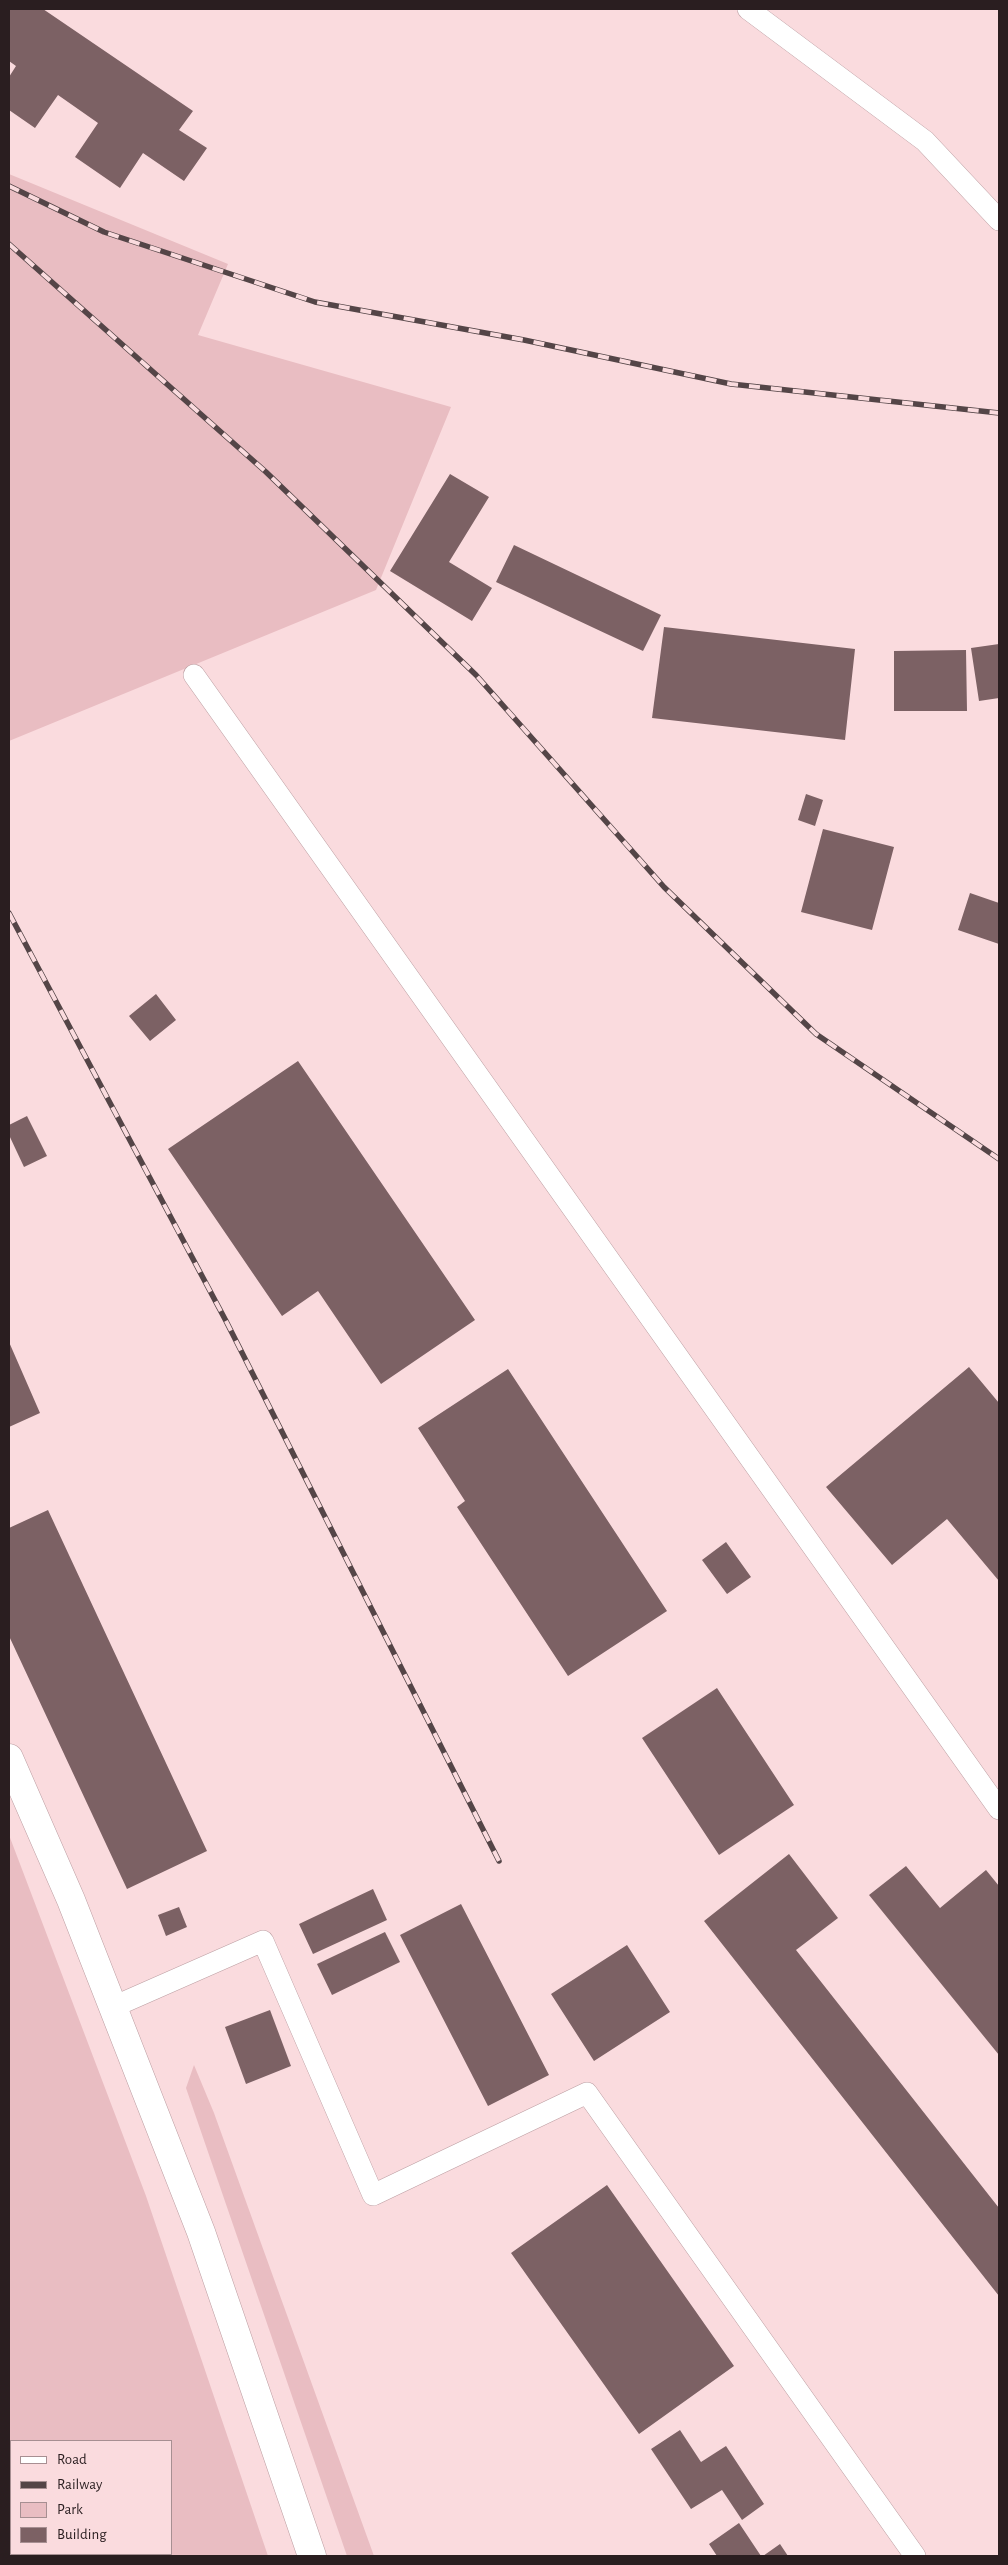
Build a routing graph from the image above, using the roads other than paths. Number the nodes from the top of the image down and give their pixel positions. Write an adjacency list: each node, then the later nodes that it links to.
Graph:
1 (748, 9): 2 (lane)
2 (999, 220)
3 (194, 675): 5 (lane)
4 (9, 1758): 6 (street)
5 (999, 1809)
6 (112, 2007): 7 (street); 8 (lane)
7 (312, 2556)
8 (915, 2556)

